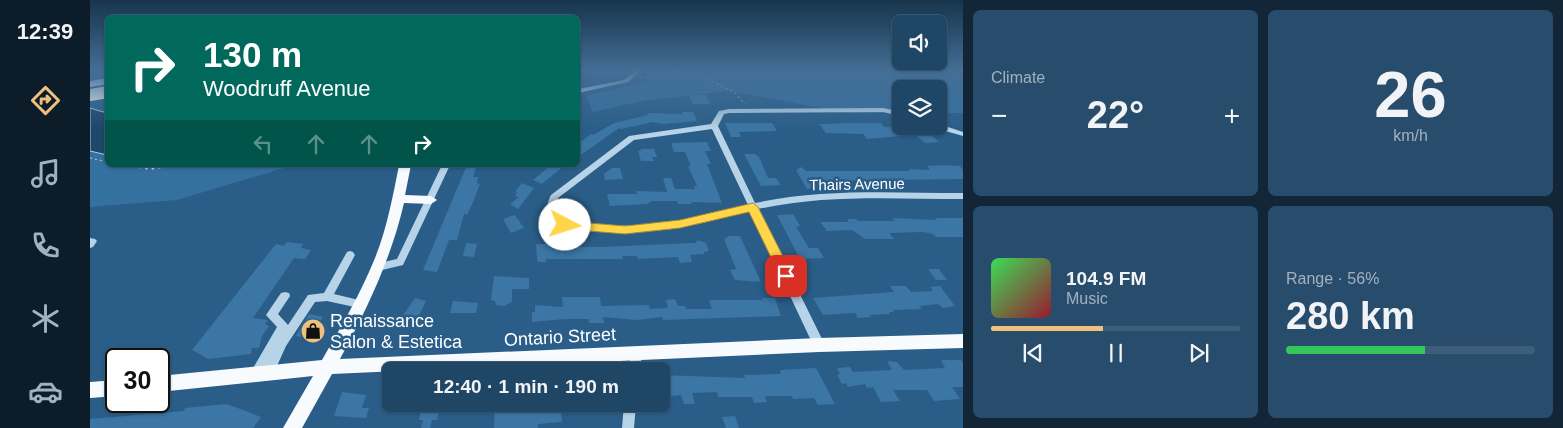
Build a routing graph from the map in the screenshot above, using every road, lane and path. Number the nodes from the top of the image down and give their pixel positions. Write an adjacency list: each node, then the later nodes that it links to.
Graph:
1 (729, 90): 4 (path)
2 (105, 92): 3 (highway, bridge)
3 (90, 95)
4 (752, 110): 5 (street); 6 (street)
5 (892, 112)
6 (714, 126): 18 (street); 18 (street, Thairs Avenue)
7 (947, 129): 8 (street)
8 (963, 134)
9 (90, 158): 10 (path)
10 (105, 161)
11 (138, 167): 12 (path)
12 (163, 167)
13 (405, 167): 16 (main road)
14 (445, 167): 17 (street)
15 (963, 196): 18 (street, Thairs Avenue)
16 (399, 199): 17 (main road); 20 (main road)
17 (431, 200): 20 (street)
18 (753, 207): 25 (street)
19 (350, 255): 22 (street)
20 (378, 267): 23 (main road)
21 (285, 296): 29 (street)
22 (327, 297): 23 (street); 29 (street)
23 (360, 304): 28 (main road)
24 (963, 341): 25 (main road, Ontario Street)
25 (820, 345): 26 (main road, Ontario Street)
26 (636, 354): 27 (street); 28 (main road, Ontario Street)
27 (635, 362)
28 (327, 368): 29 (main road, Ontario Street); 34 (main road)
29 (262, 374): 30 (main road, Ontario Street)
30 (170, 383)
31 (105, 389): 32 (main road)
32 (90, 390)
33 (629, 412): 35 (street)
34 (292, 428)
35 (628, 428)

